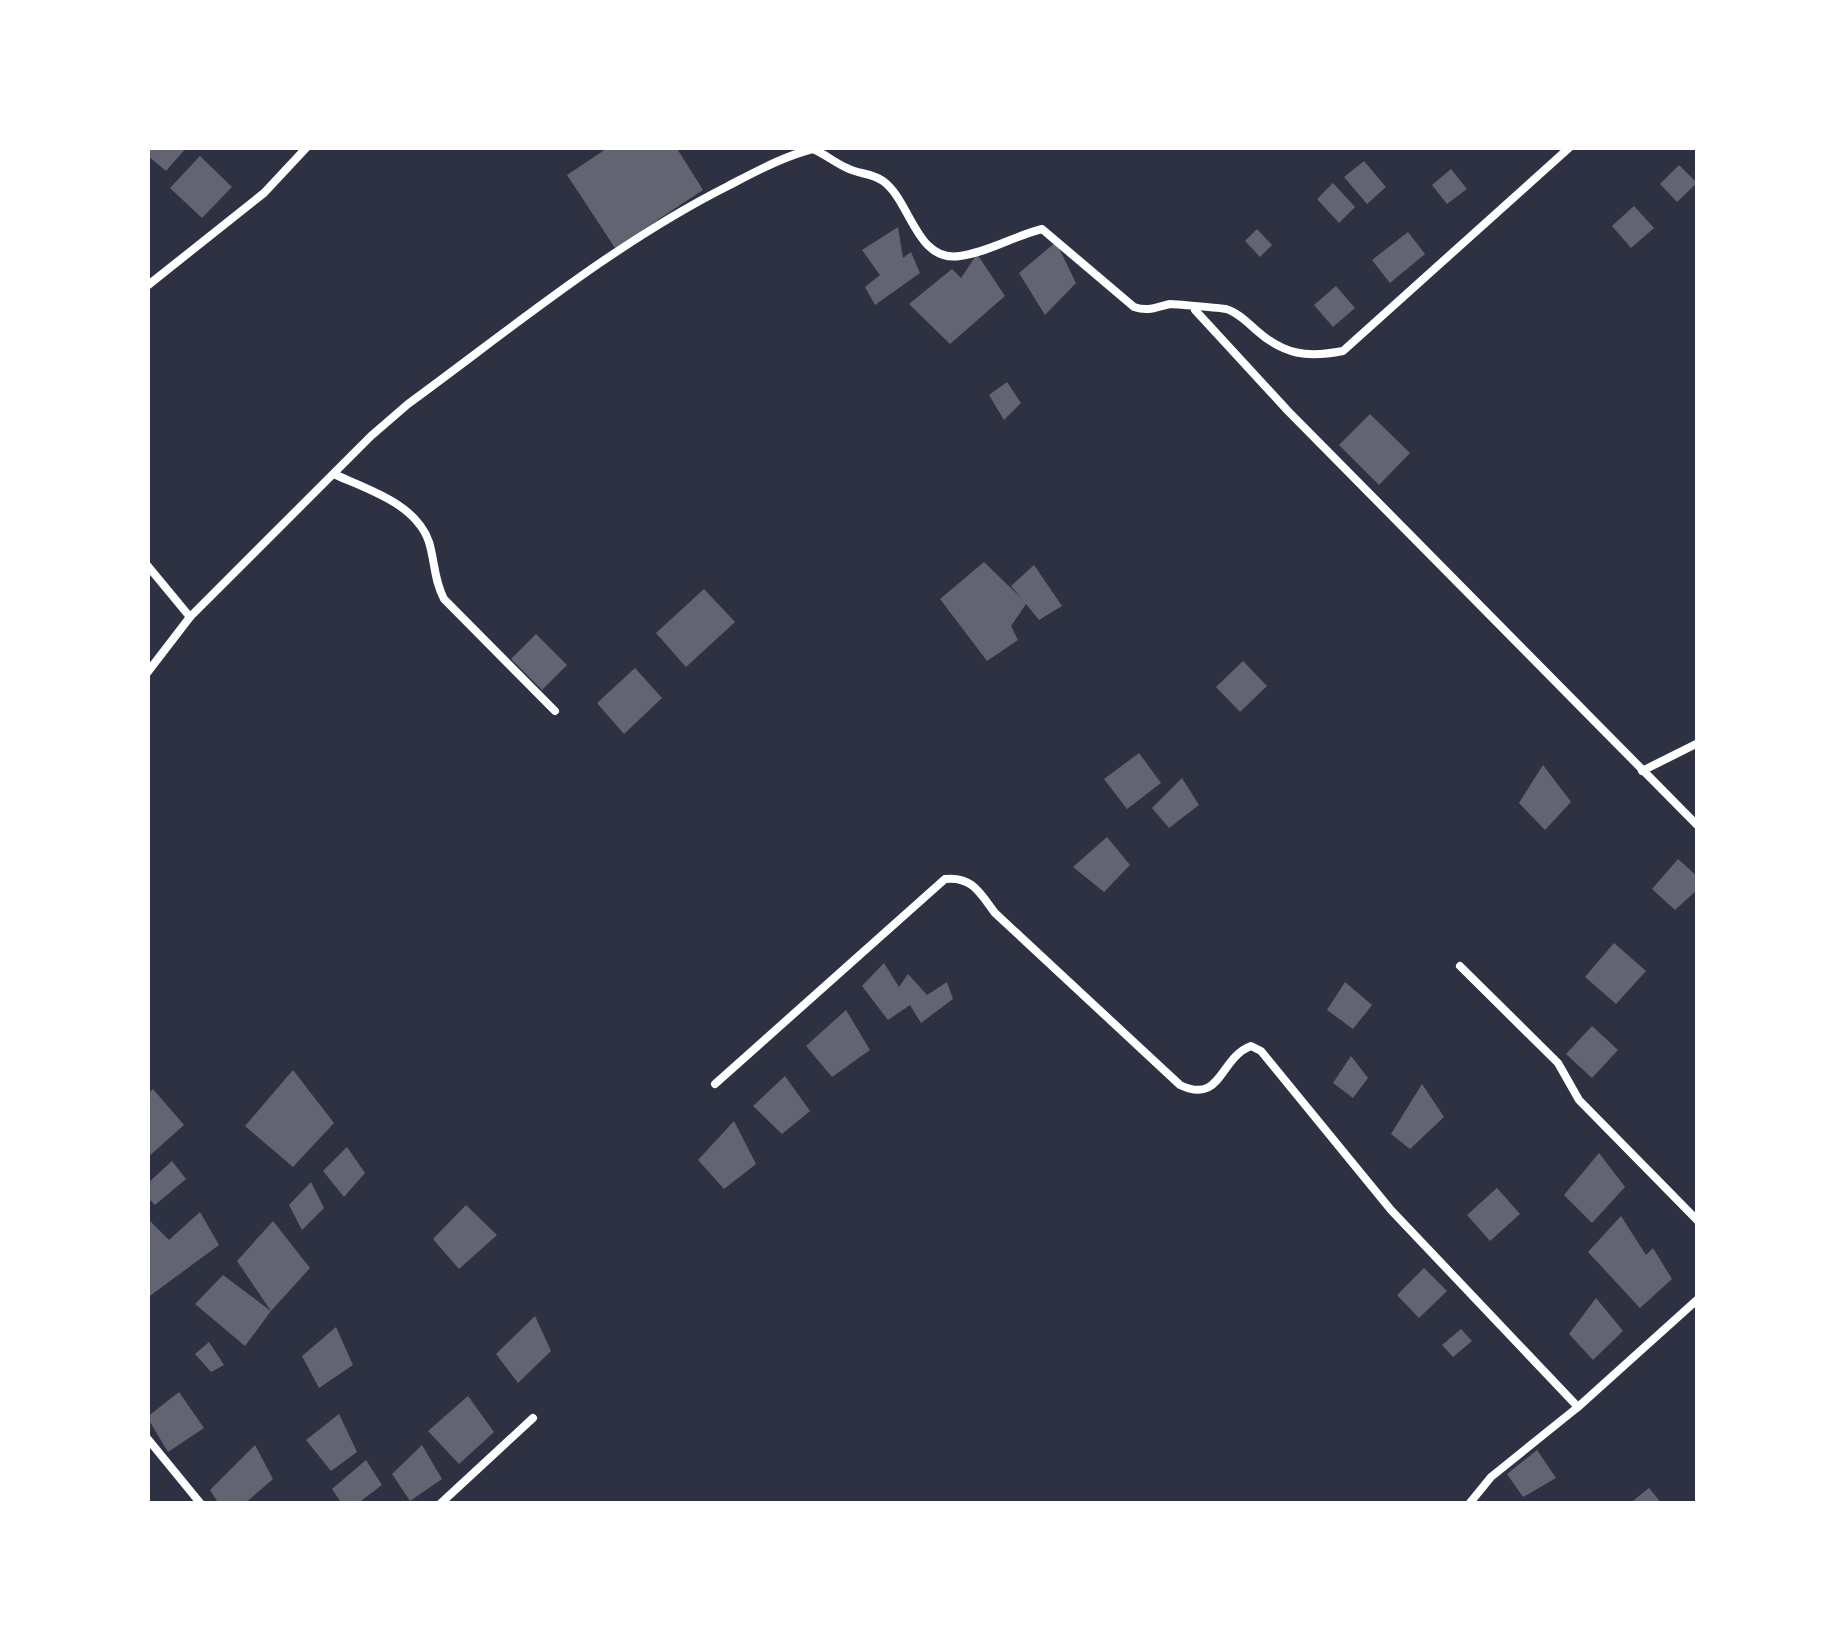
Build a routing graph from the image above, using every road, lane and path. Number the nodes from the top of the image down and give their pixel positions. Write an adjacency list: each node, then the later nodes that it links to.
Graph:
1 (308, 147): 3 (street)
2 (1570, 147): 4 (street)
3 (147, 286)
4 (1194, 309): 5 (street); 11 (street)
5 (336, 475): 7 (street); 9 (street)
6 (147, 566): 7 (street)
7 (190, 617): 8 (street)
8 (147, 673)
9 (555, 711)
10 (1698, 743): 11 (street)
11 (1642, 771): 12 (street)
12 (1698, 826)
13 (1460, 966): 15 (street)
14 (715, 1084): 17 (street)
15 (1698, 1220)
16 (1698, 1299): 17 (street)
17 (1578, 1407): 22 (street)
18 (533, 1418): 21 (street)
19 (147, 1438): 20 (street)
20 (201, 1504)
21 (440, 1504)
22 (1469, 1504)

